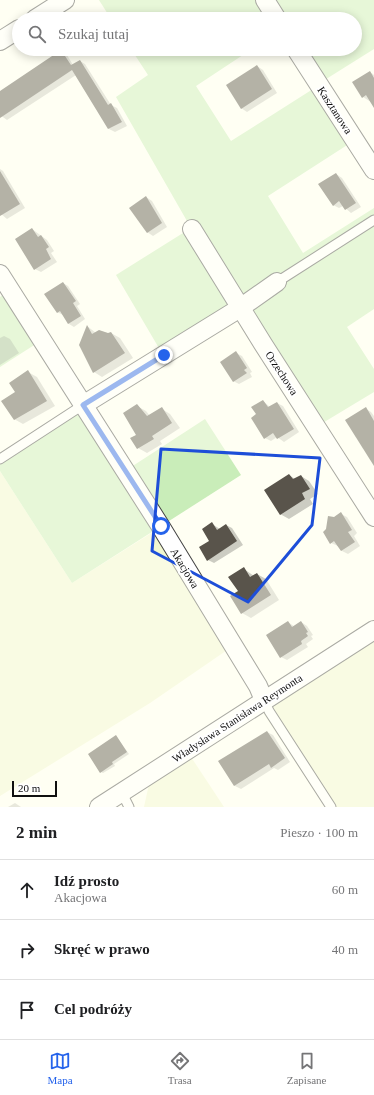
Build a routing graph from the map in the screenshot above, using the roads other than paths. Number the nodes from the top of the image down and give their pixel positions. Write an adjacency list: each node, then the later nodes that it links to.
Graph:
1 (65, 0): 3 (street)
2 (265, 0): 4 (street)
3 (46, 12)
4 (273, 12)
5 (12, 33): 6 (street)
6 (0, 41)
7 (301, 56): 8 (street, Kasztanowa)
8 (374, 170)
9 (374, 220): 12 (lane)
10 (192, 229): 13 (street, Orzechowa)
11 (0, 274): 14 (street, Akacjowa)
12 (277, 282): 13 (street)
13 (240, 308): 14 (street); 16 (street, Orzechowa)
14 (83, 405): 15 (lane); 18 (street, Akacjowa)
15 (0, 459)
16 (374, 517)
17 (374, 630): 18 (street, Władysława Stanisława Reymonta)
18 (264, 700): 19 (street, Władysława Stanisława Reymonta); 21 (lane)
19 (126, 800): 20 (street, Władysława Stanisława Reymonta)
20 (100, 807)
21 (331, 807)

